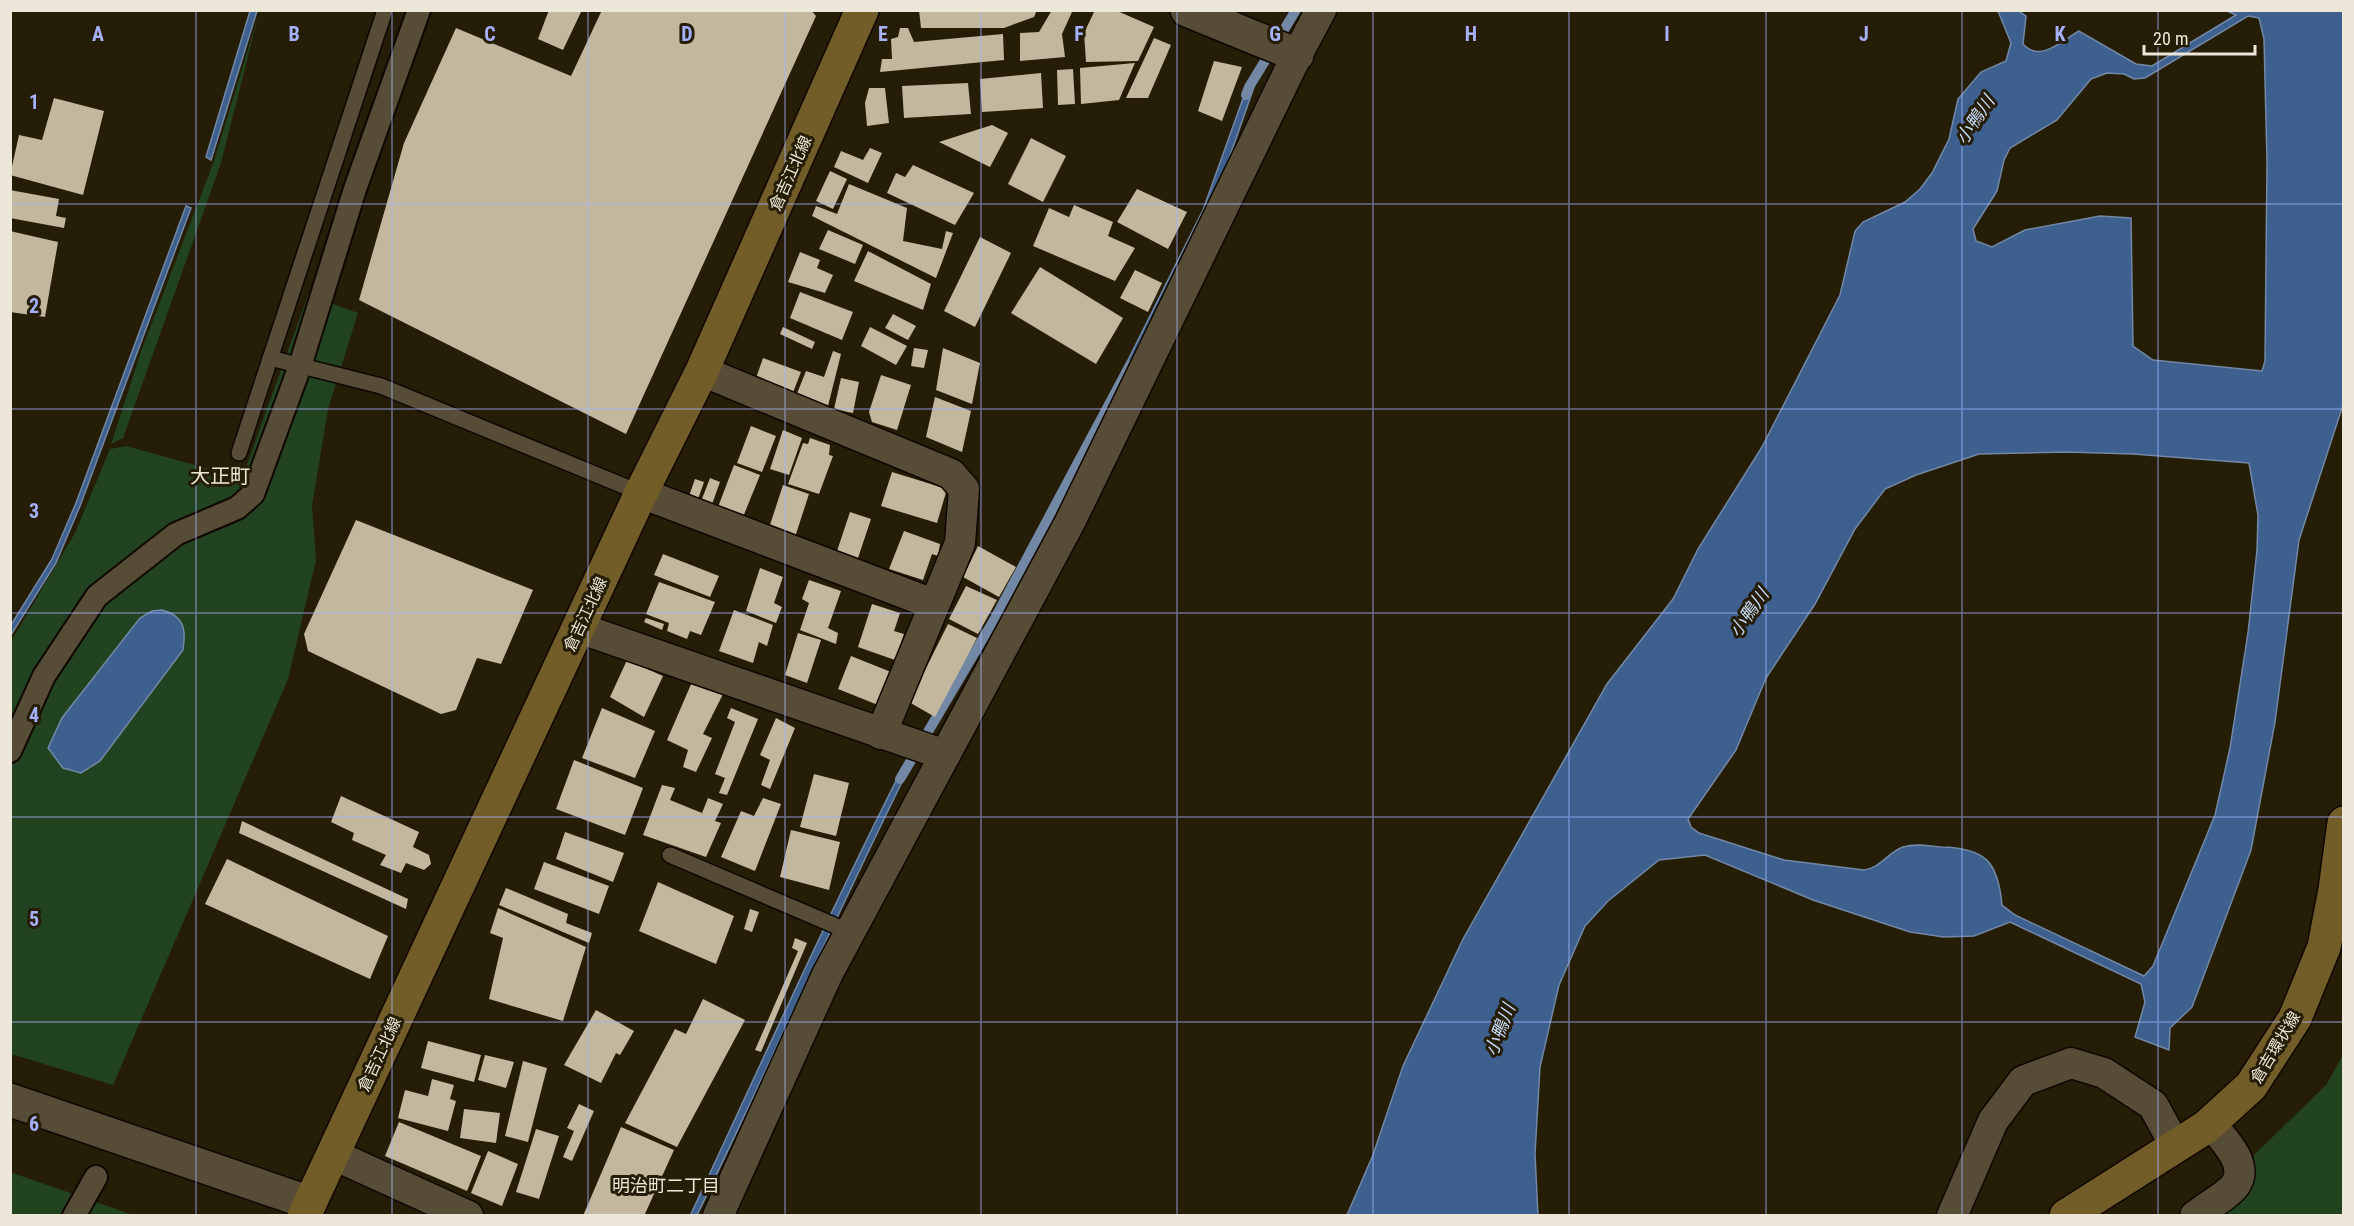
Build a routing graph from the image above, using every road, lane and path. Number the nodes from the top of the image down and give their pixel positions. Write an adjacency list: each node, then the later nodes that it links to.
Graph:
1 (385, 10): 7 (lane)
2 (419, 10): 8 (street)
3 (862, 10): 9 (main road, 倉吉江北線)
4 (1187, 10): 6 (street)
5 (1321, 10): 6 (street)
6 (1297, 55): 16 (street)
7 (270, 358): 8 (lane); 10 (lane)
8 (300, 366): 11 (lane); 15 (street)
9 (702, 370): 11 (main road, 倉吉江北線); 12 (street)
10 (239, 453)
11 (641, 493): 12 (street); 13 (main road, 倉吉江北線)
12 (933, 604): 14 (street)
13 (579, 628): 14 (street); 23 (main road, 倉吉江北線)
14 (880, 734): 16 (street)
15 (10, 751)
16 (945, 755): 19 (street)
17 (2343, 823): 21 (main road, 倉吉環状線)
18 (670, 855): 19 (lane)
19 (850, 932): 28 (street)
20 (10, 1100): 25 (street)
21 (2210, 1124): 22 (main road, 倉吉環状線); 31 (street)
22 (2176, 1147): 29 (street); 30 (main road, 倉吉環状線)
23 (332, 1154): 25 (main road, 倉吉江北線); 27 (street)
24 (96, 1177): 26 (street)
25 (307, 1209)
26 (74, 1215)
27 (468, 1215)
28 (718, 1215)
29 (1952, 1215)
30 (2066, 1215)
31 (2195, 1215)

